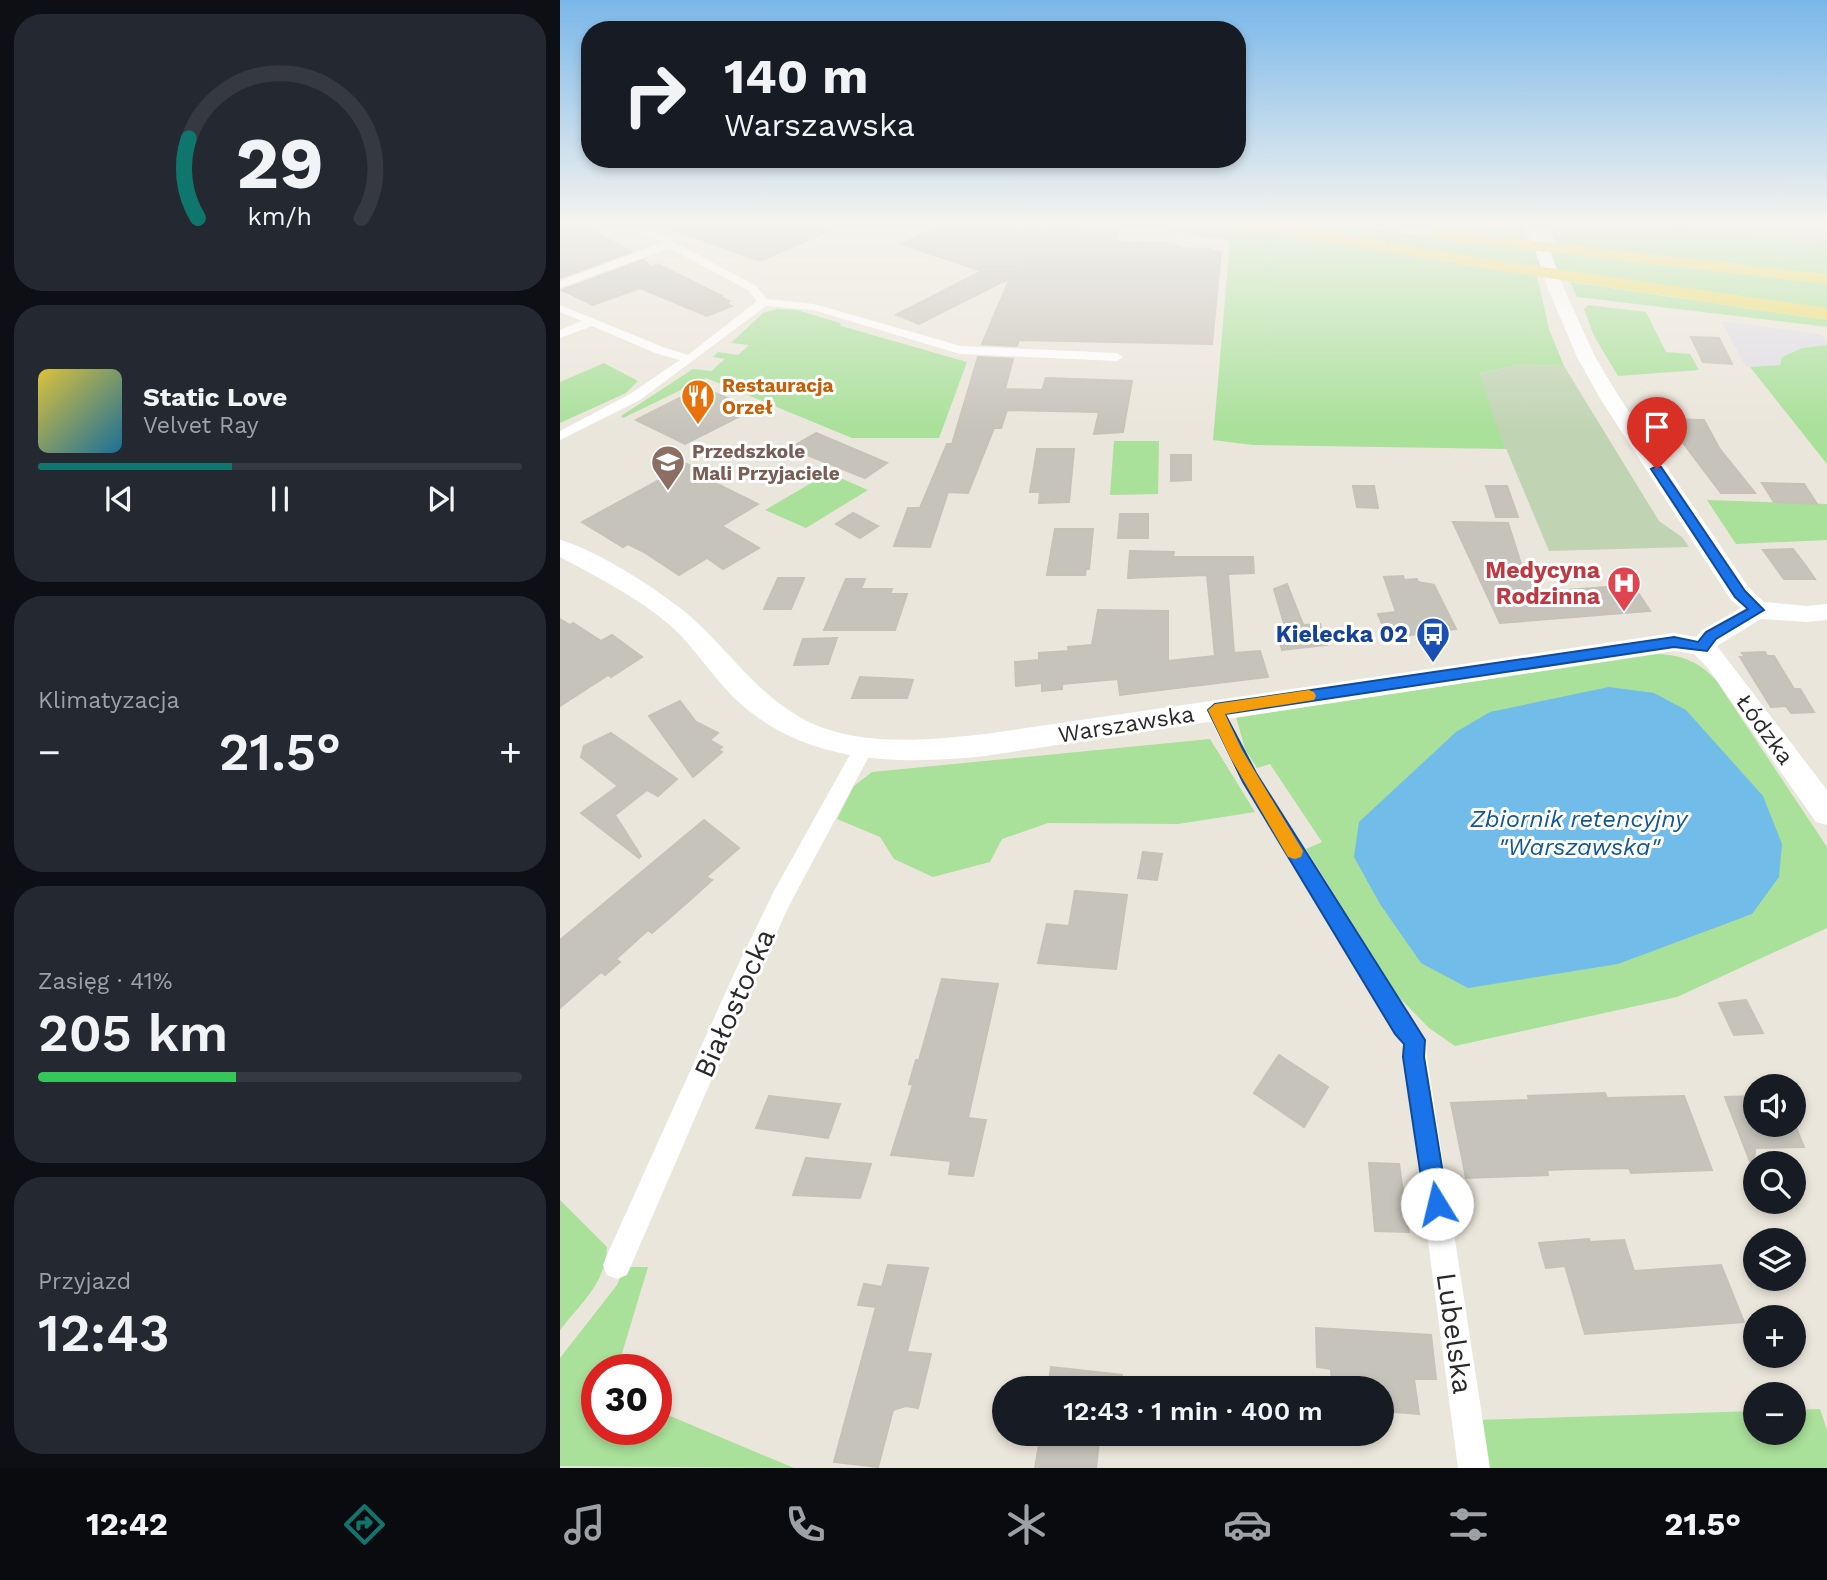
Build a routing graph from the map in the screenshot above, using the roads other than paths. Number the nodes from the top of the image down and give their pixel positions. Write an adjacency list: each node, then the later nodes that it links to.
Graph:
1 (755, 292): 4 (street)
2 (1557, 292): 13 (street)
3 (1674, 292): 6 (main road)
4 (764, 302): 9 (street); 10 (street)
5 (560, 308): 7 (street)
6 (1827, 314)
7 (591, 322): 8 (street); 10 (street)
8 (560, 334)
9 (1117, 357)
10 (690, 359): 11 (street)
11 (560, 436)
12 (560, 547): 17 (street, Warszawska)
13 (1757, 610): 14 (street); 15 (street)
14 (1827, 612)
15 (1702, 647): 16 (street, Warszawska); 18 (street, Łódzka)
16 (1215, 710): 17 (street, Warszawska); 20 (street, Lubelska)
17 (864, 747): 19 (street, Białostocka)
18 (1827, 813)
19 (617, 1265)
20 (1474, 1468)

